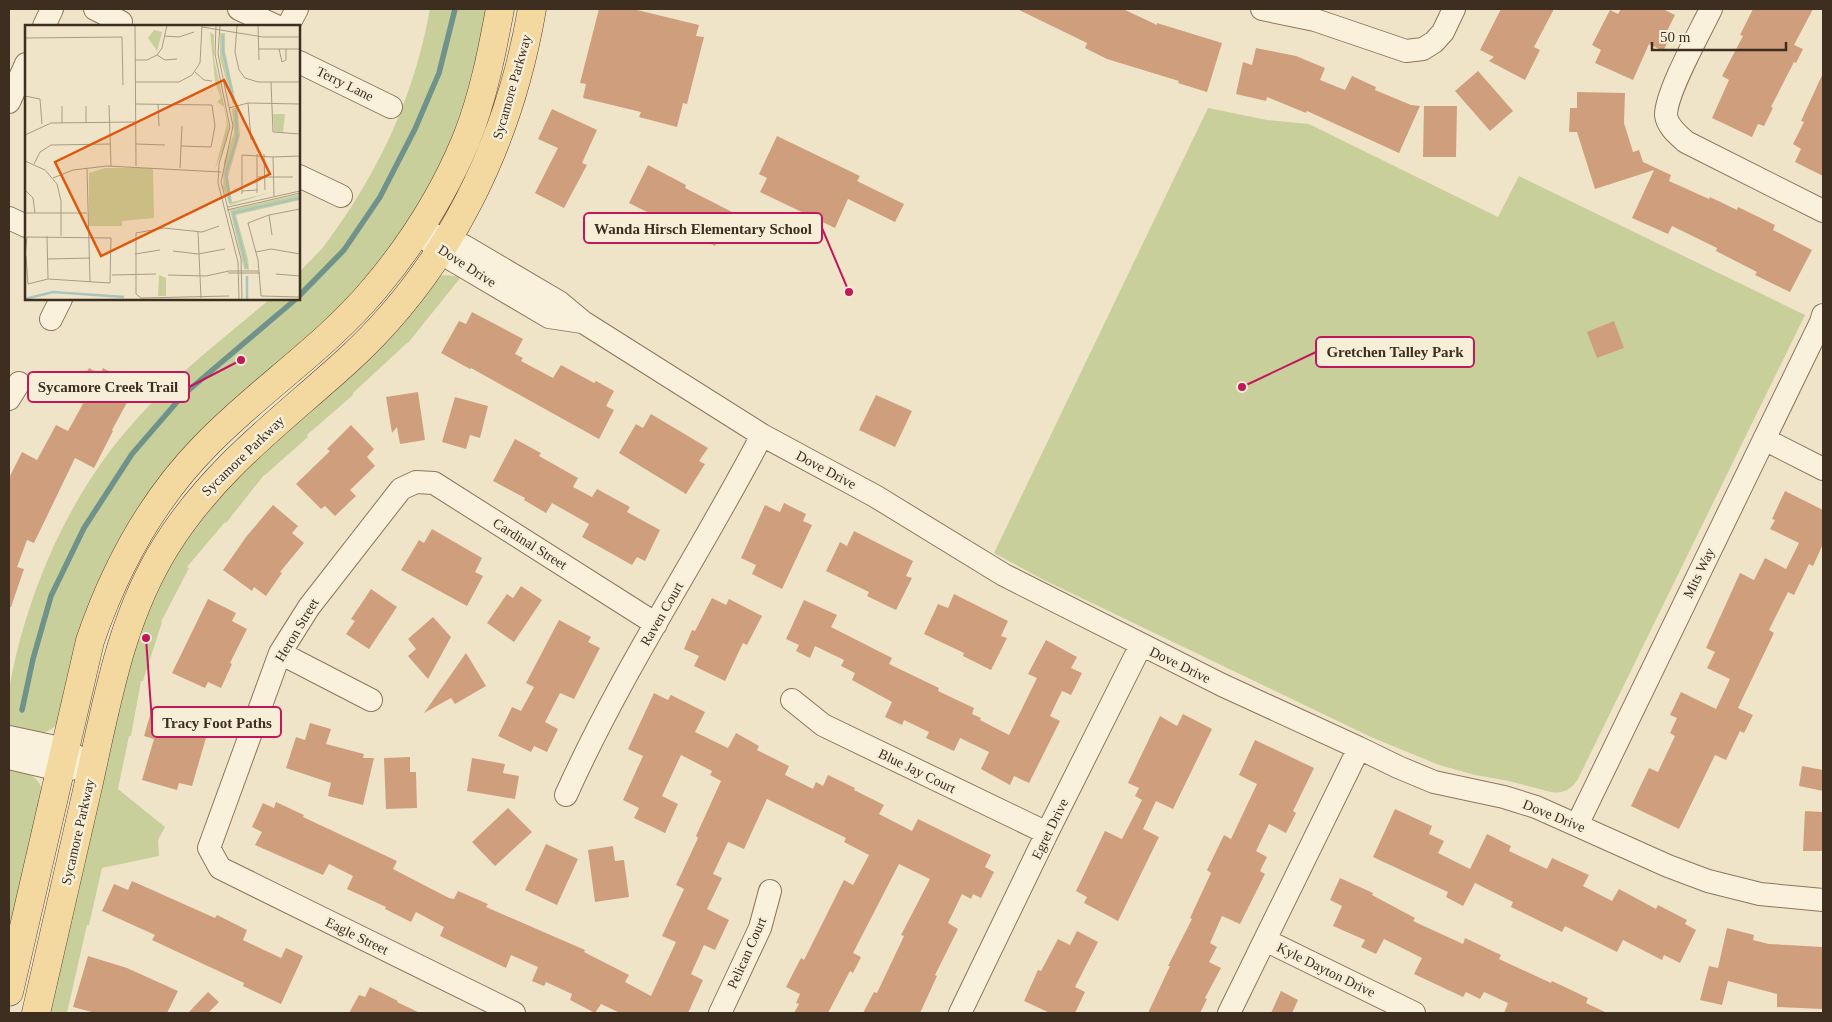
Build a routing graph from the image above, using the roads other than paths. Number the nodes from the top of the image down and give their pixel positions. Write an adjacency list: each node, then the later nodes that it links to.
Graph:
1 (52, 9): 11 (street)
2 (95, 9): 10 (street)
3 (239, 9): 12 (street)
4 (296, 9): 13 (street)
5 (500, 9): 23 (main road, Sycamore Parkway)
6 (532, 9): 24 (main road, Sycamore Parkway)
7 (1262, 9): 8 (street)
8 (1454, 9)
9 (1711, 9): 20 (street)
10 (123, 19)
11 (44, 25)
12 (274, 25)
13 (288, 25)
14 (300, 62): 17 (street, Terry Lane)
15 (25, 66): 16 (street)
16 (9, 102)
17 (391, 106)
18 (300, 176): 19 (street)
19 (341, 196)
20 (1823, 211)
21 (9, 218): 22 (street)
22 (25, 225)
23 (418, 230): 24 (street, Dove Drive); 40 (main road, Sycamore Parkway)
24 (444, 245): 28 (street, Dove Drive); 41 (main road, Sycamore Parkway)
25 (60, 300): 27 (street)
26 (1822, 318): 29 (street, Mits Way)
27 (51, 319)
28 (762, 435): 32 (street, Raven Court); 33 (street, Dove Drive)
29 (1764, 439): 30 (street); 43 (street, Mits Way)
30 (1823, 469)
31 (401, 489): 32 (street, Cardinal Street); 34 (street, Heron Street)
32 (656, 624): 42 (street, Raven Court)
33 (1141, 645): 38 (street, Dove Drive); 44 (street, Egret Drive)
34 (280, 653): 35 (street); 45 (street, Heron Street)
35 (371, 700)
36 (792, 700): 44 (street, Blue Jay Court)
37 (9, 737): 40 (street)
38 (1359, 748): 43 (street, Dove Drive); 48 (street)
39 (9, 758): 40 (street)
40 (62, 760): 41 (street); 49 (main road, Sycamore Parkway)
41 (92, 766): 50 (main road, Sycamore Parkway)
42 (566, 795)
43 (1577, 825): 47 (street, Dove Drive)
44 (1047, 833): 53 (street, Egret Drive)
45 (209, 848): 51 (street, Eagle Street)
46 (770, 891): 52 (street, Pelican Court)
47 (1823, 900)
48 (1265, 940): 54 (street); 55 (street, Kyle Dayton Drive)
49 (9, 992)
50 (36, 1013)
51 (514, 1013)
52 (720, 1013)
53 (960, 1013)
54 (1229, 1013)
55 (1414, 1013)

